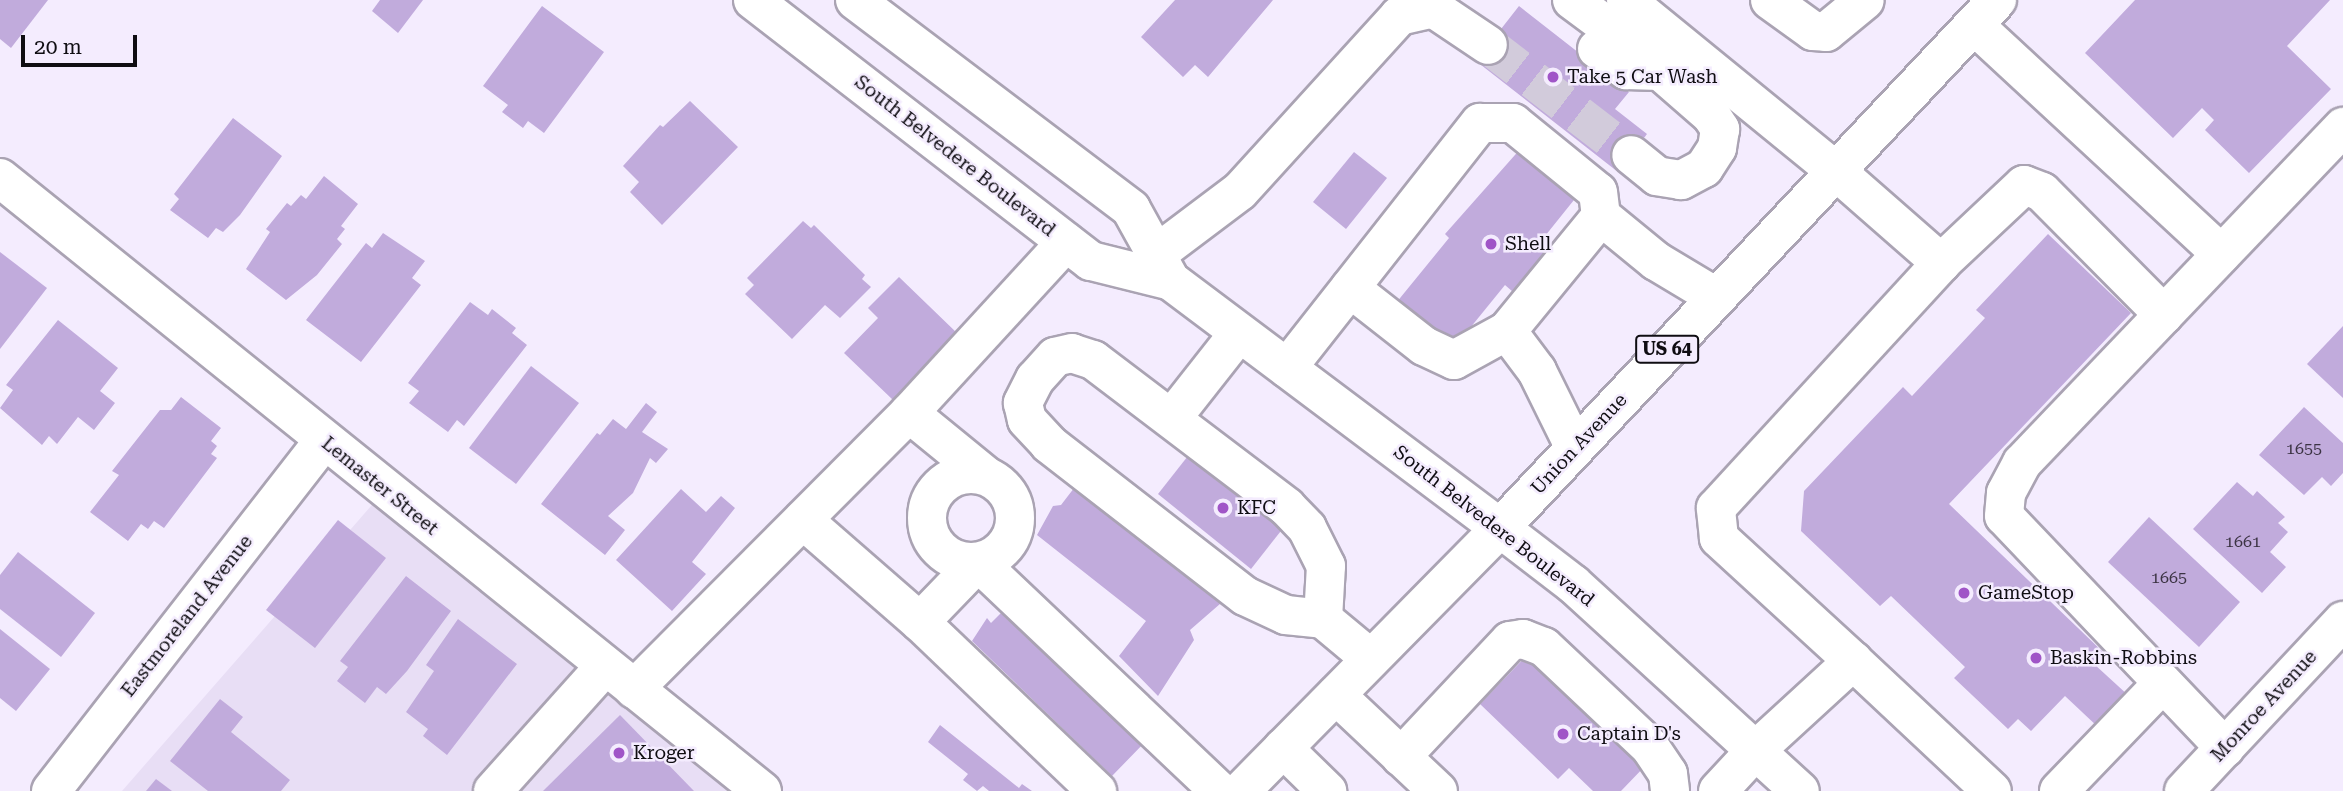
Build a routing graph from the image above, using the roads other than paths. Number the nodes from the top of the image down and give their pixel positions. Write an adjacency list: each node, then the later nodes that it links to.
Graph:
1 (753, 0): 15 (street, South Belvedere Boulevard)
2 (855, 0): 18 (street, South Belvedere Boulevard)
3 (1555, 0): 8 (street)
4 (1572, 0): 8 (street)
5 (1770, 0): 6 (street)
6 (1865, 0)
7 (1986, 12): 12 (street, Union Avenue / US 64); 16 (street)
8 (1626, 27): 11 (street); 12 (street)
9 (1489, 45): 18 (street)
10 (2343, 127): 16 (street)
11 (1631, 155)
12 (1836, 171): 17 (street); 20 (street, Union Avenue / US 64)
13 (0, 178): 27 (street, Lemaster Street)
14 (1601, 216): 19 (street); 20 (street); 22 (street)
15 (1066, 242): 18 (street, South Belvedere Boulevard); 25 (street)
16 (2221, 254): 21 (street)
17 (1941, 263): 21 (street); 37 (street)
18 (1163, 268): 23 (street, South Belvedere Boulevard)
19 (1350, 288): 22 (street); 24 (street)
20 (1716, 296): 28 (street, Union Avenue / US 64)
21 (2164, 315): 39 (street)
22 (1507, 331): 28 (street)
23 (1239, 333): 24 (street, South Belvedere Boulevard); 26 (street)
24 (1287, 368): 31 (street, South Belvedere Boulevard)
25 (909, 414): 29 (street); 30 (street)
26 (1172, 418): 33 (street); 33 (street)
27 (323, 441): 38 (street, Lemaster Street); 45 (street, Eastmoreland Avenue)
28 (1575, 448): 31 (street, Union Avenue / US 64)
29 (985, 475): 32 (street); 32 (street)
30 (803, 520): 35 (street); 38 (street)
31 (1500, 528): 36 (street, Union Avenue / US 64); 43 (street, South Belvedere Boulevard)
32 (978, 562): 35 (street); 49 (street)
33 (1323, 619): 36 (street)
34 (2343, 621): 42 (street, Monroe Avenue)
35 (920, 622): 48 (street)
36 (1371, 659): 40 (street, Union Avenue / US 64)
37 (1853, 661): 43 (street); 56 (street)
38 (619, 677): 46 (street); 47 (street, Lemaster Street)
39 (2161, 685): 42 (street); 57 (street)
40 (1336, 695): 41 (street, Union Avenue / US 64); 44 (street)
41 (1283, 748): 50 (street, Union Avenue / US 64); 51 (street)
42 (2225, 748): 58 (street, Monroe Avenue)
43 (1756, 750): 54 (street); 55 (street, South Belvedere Boulevard)
44 (1401, 757): 52 (street); 53 (street)
45 (51, 791)
46 (494, 791)
47 (762, 791)
48 (1097, 791)
49 (1219, 791)
50 (1241, 791)
51 (1327, 791)
52 (1438, 791)
53 (1670, 791)
54 (1718, 791)
55 (1800, 791)
56 (1992, 791)
57 (2059, 791)
58 (2184, 791)

